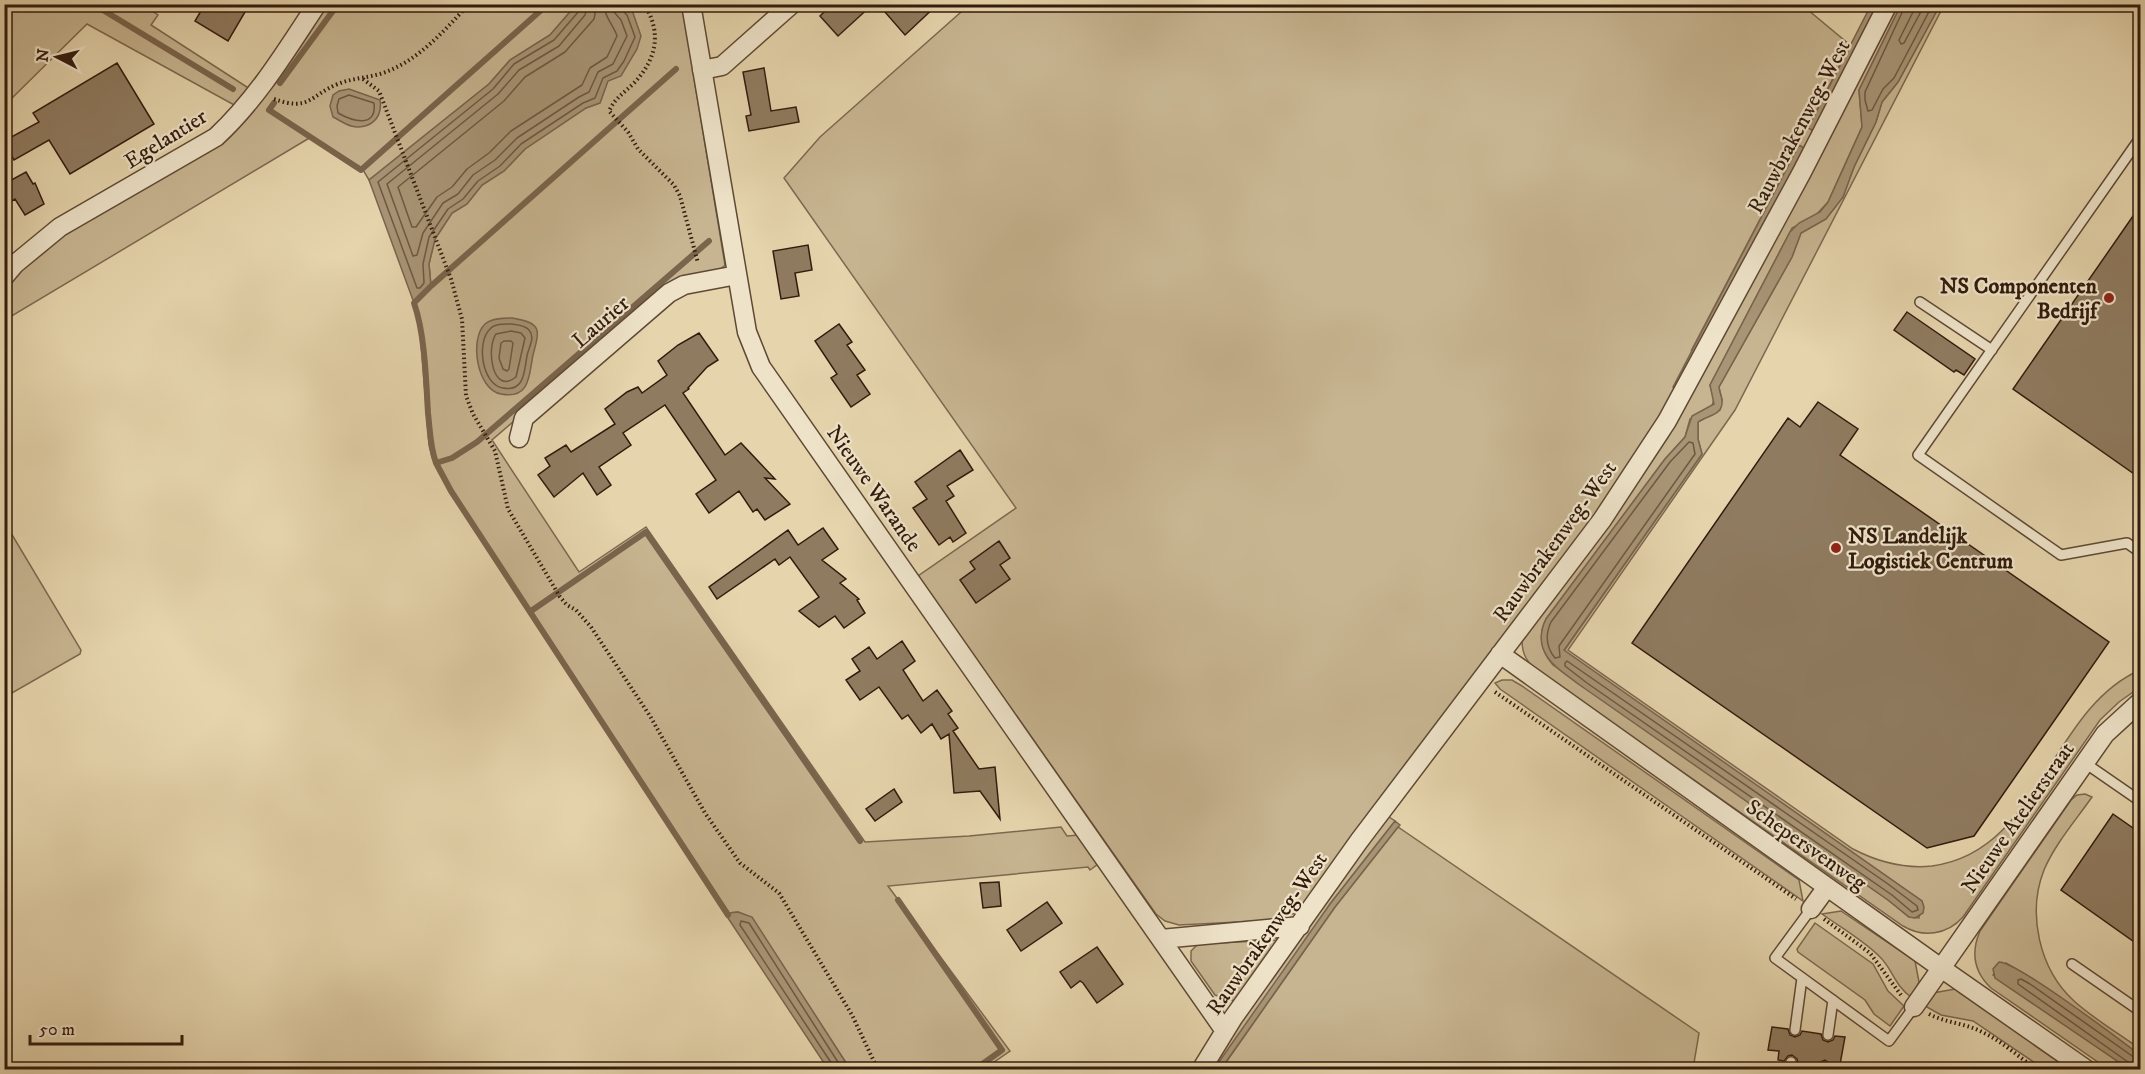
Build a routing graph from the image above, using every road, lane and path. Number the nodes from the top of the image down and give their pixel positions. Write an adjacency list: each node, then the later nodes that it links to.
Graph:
1 (317, 4): 9 (street, Egelantier)
2 (469, 4): 8 (path)
3 (644, 4): 11 (path)
4 (691, 4): 7 (street, Nieuwe Warande)
5 (792, 4): 7 (street)
6 (1888, 4): 18 (street, Rauwbrakenweg-West)
7 (702, 70): 12 (street, Nieuwe Warande)
8 (363, 79): 9 (path); 36 (path)
9 (258, 90): 13 (street, Egelantier)
10 (2140, 138): 15 (lane)
11 (697, 258)
12 (737, 275): 16 (street, Laurier); 26 (street, Nieuwe Warande)
13 (4, 277)
14 (1920, 302): 15 (lane)
15 (1992, 350): 17 (lane)
16 (519, 438)
17 (2140, 552)
18 (1500, 654): 19 (street, Rauwbrakenweg-West); 23 (street, Schepersvenweg)
19 (1480, 681): 24 (path); 25 (street, Rauwbrakenweg-West)
20 (2140, 702): 21 (street, Nieuwe Atelierstraat)
21 (2085, 763): 22 (lane); 28 (street, Nieuwe Atelierstraat)
22 (2140, 801)
23 (1827, 887): 24 (street); 28 (street, Schepersvenweg)
24 (1811, 909): 29 (lane); 31 (path)
25 (1300, 926): 26 (street); 34 (street, Rauwbrakenweg-West)
26 (1161, 939): 34 (street, Nieuwe Warande)
27 (2072, 964): 32 (lane)
28 (1941, 968): 31 (street, Nieuwe Atelierstraat); 39 (street, Schepersvenweg)
29 (1802, 978): 30 (lane); 33 (lane)
30 (1833, 1000): 31 (lane); 35 (lane)
31 (1914, 1007): 38 (path)
32 (2140, 1011)
33 (1795, 1030)
34 (1225, 1031): 37 (street, Rauwbrakenweg-West)
35 (1828, 1035)
36 (878, 1070)
37 (1201, 1070)
38 (2037, 1070)
39 (2087, 1070)

